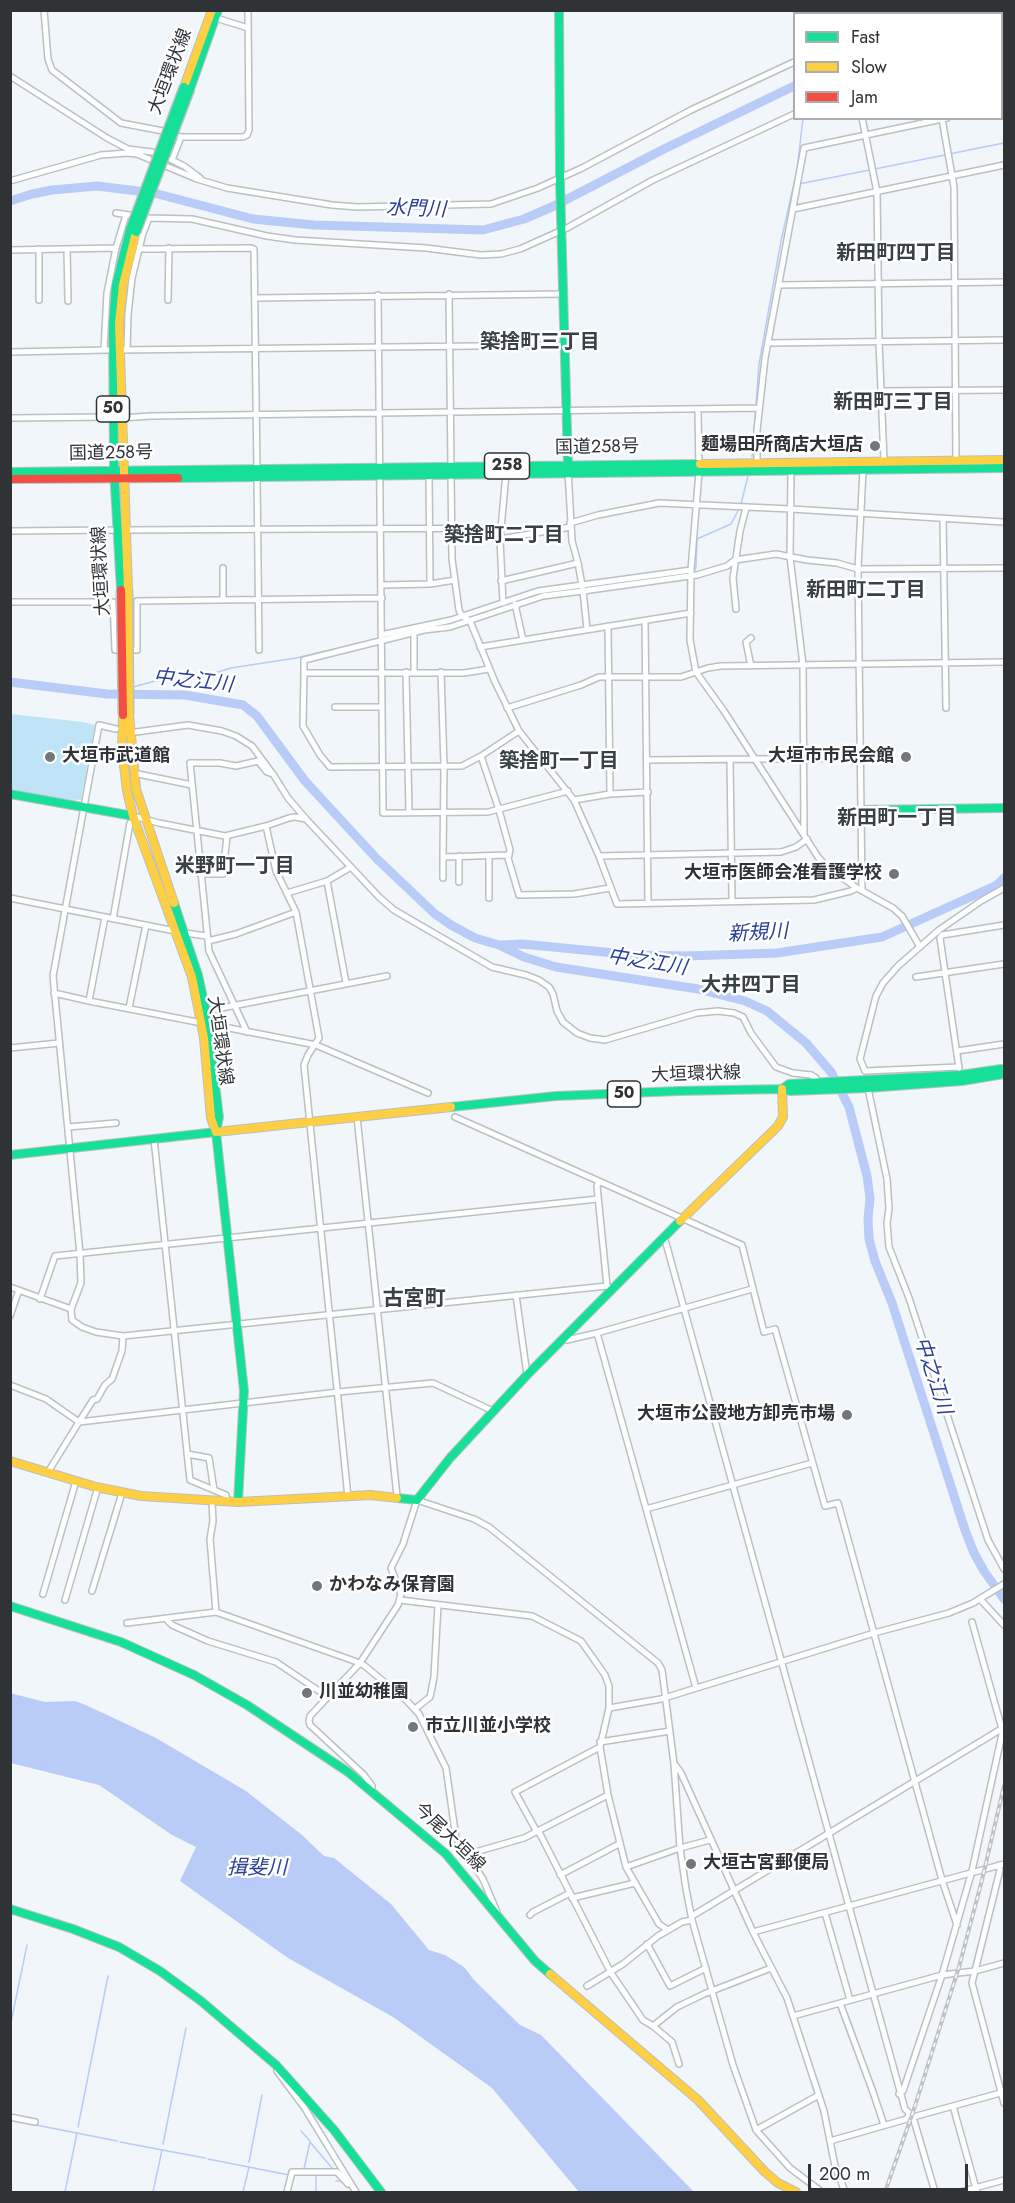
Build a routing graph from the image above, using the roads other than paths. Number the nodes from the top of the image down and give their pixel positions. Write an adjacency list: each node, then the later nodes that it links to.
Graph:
1 (44, 10): 13 (street)
2 (248, 10): 5 (street)
3 (559, 10): 19 (main road)
4 (215, 13): 5 (street); 52 (main road, 大垣環状線 / 50, bridge)
5 (248, 28): 13 (street)
6 (793, 63): 19 (street)
7 (10, 76): 14 (street)
8 (793, 115): 26 (street)
9 (862, 120): 12 (street)
10 (938, 120): 12 (street)
11 (943, 120): 17 (street)
12 (865, 135): 21 (street); 22 (street)
13 (181, 137): 15 (street)
14 (128, 151): 15 (street); 18 (street); 20 (street)
15 (172, 160): 18 (street)
16 (1005, 165): 17 (street)
17 (953, 176): 21 (street); 34 (street)
18 (202, 179): 19 (street)
19 (560, 180): 26 (main road)
20 (10, 181)
21 (877, 192): 22 (street); 35 (street)
22 (793, 209): 36 (street)
23 (116, 213): 24 (street)
24 (126, 215): 25 (street); 30 (street)
25 (149, 218): 26 (street); 31 (street)
26 (562, 228): 38 (main road)
27 (169, 248): 31 (street); 40 (street); 42 (street)
28 (39, 249): 29 (street); 32 (street); 41 (street)
29 (67, 249): 30 (street); 43 (street)
30 (116, 249): 52 (street)
31 (139, 249): 52 (street)
32 (10, 250)
33 (1005, 282): 34 (street)
34 (955, 283): 35 (street); 45 (street)
35 (878, 284): 36 (street); 46 (street)
36 (779, 285): 47 (street)
37 (449, 294): 38 (street); 39 (street); 49 (street)
38 (563, 294): 48 (main road)
39 (378, 295): 40 (street); 50 (street)
40 (255, 297): 51 (street)
41 (39, 300)
42 (168, 300)
43 (68, 301)
44 (1005, 340): 45 (street)
45 (955, 341): 46 (street); 54 (street)
46 (879, 342): 47 (street); 56 (street)
47 (768, 343): 57 (street)
48 (565, 345): 49 (street); 59 (main road)
49 (449, 346): 50 (street); 60 (street)
50 (378, 347): 51 (street); 61 (street)
51 (255, 349): 52 (street); 62 (street)
52 (116, 350): 53 (street); 63 (main road, 大垣環状線 / 50)
53 (10, 352)
54 (956, 390): 55 (street); 56 (street); 67 (street)
55 (1005, 390)
56 (881, 392): 66 (street)
57 (759, 408): 58 (street); 68 (street)
58 (698, 409): 59 (street); 70 (street)
59 (567, 411): 60 (street); 72 (main road)
60 (451, 413): 61 (street); 73 (street)
61 (380, 414): 62 (street); 75 (street)
62 (256, 415): 63 (street); 77 (street)
63 (117, 417): 64 (street); 80 (main road, 大垣環状線 / 50)
64 (10, 418)
65 (1005, 460): 67 (main road, 国道258号 / 258)
66 (884, 461): 67 (main road, 国道258号 / 258); 69 (main road, 国道258号 / 258)
67 (956, 461)
68 (757, 463): 69 (main road, 国道258号 / 258); 70 (main road, 国道258号 / 258)
69 (863, 466): 71 (main road, 国道258号 / 258); 74 (main road, 国道258号 / 258); 85 (street)
70 (699, 467): 72 (main road, 国道258号 / 258); 74 (main road, 国道258号 / 258); 82 (street)
71 (1005, 468)
72 (568, 469): 73 (main road, 国道258号 / 258); 79 (main road, 国道258号 / 258); 88 (street)
73 (451, 470): 75 (main road, 国道258号 / 258); 78 (main road, 国道258号 / 258); 79 (main road, 国道258号 / 258); 89 (street)
74 (791, 470): 84 (street)
75 (380, 471): 77 (main road, 国道258号 / 258); 78 (main road, 国道258号 / 258); 90 (street)
76 (10, 472): 80 (main road, 国道258号 / 258)
77 (257, 473): 80 (main road, 国道258号 / 258); 92 (street)
78 (429, 474): 91 (street)
79 (506, 474): 93 (street)
80 (118, 475): 81 (main road, 国道258号 / 258); 94 (main road, 大垣環状線 / 50)
81 (10, 479)
82 (695, 505): 83 (street); 88 (street); 104 (street)
83 (746, 508): 84 (street); 98 (street)
84 (791, 509): 85 (street); 97 (street)
85 (860, 513): 86 (street); 103 (street)
86 (943, 519): 87 (street); 102 (street)
87 (1005, 522)
88 (571, 525): 96 (street); 99 (street)
89 (451, 526): 91 (street); 93 (street); 105 (street)
90 (380, 527): 91 (street); 92 (street); 108 (street)
91 (430, 527): 107 (street)
92 (257, 528): 94 (street); 111 (street)
93 (501, 528): 96 (street)
94 (121, 530): 95 (street); 147 (main road, 大垣環状線 / 50, bridge)
95 (10, 531)
96 (500, 539): 106 (street)
97 (790, 557): 98 (street); 103 (street); 132 (street)
98 (735, 560): 104 (street); 116 (street)
99 (578, 563): 106 (street); 109 (street)
100 (1005, 567): 102 (street)
101 (223, 568): 112 (street)
102 (944, 568): 103 (street); 131 (street)
103 (858, 569): 130 (street)
104 (691, 573): 109 (street); 117 (street)
105 (455, 580): 107 (street); 118 (street)
106 (501, 581): 114 (street)
107 (430, 584): 108 (street)
108 (382, 585): 110 (street)
109 (583, 588): 115 (street); 122 (street)
110 (382, 598): 111 (street); 124 (street)
111 (258, 599): 112 (street); 128 (street)
112 (224, 600): 113 (street)
113 (10, 602)
114 (503, 603): 115 (street); 118 (street)
115 (515, 603): 119 (street); 126 (street)
116 (736, 609)
117 (691, 613): 120 (street); 140 (street)
118 (462, 616): 119 (street); 124 (street)
119 (470, 621): 123 (street); 127 (street)
120 (645, 621): 121 (street); 141 (street)
121 (608, 626): 122 (street); 142 (street)
122 (587, 629): 126 (street)
123 (414, 633): 124 (street); 135 (street)
124 (382, 638): 136 (street); 137 (street)
125 (751, 638): 133 (street)
126 (523, 640): 127 (street)
127 (480, 647): 134 (street)
128 (259, 650)
129 (1005, 662): 131 (street)
130 (859, 664): 131 (street); 132 (street); 152 (street)
131 (945, 664): 146 (street)
132 (803, 665): 133 (street); 154 (street)
133 (751, 666): 140 (street)
134 (489, 669): 139 (street); 145 (street)
135 (414, 671): 138 (street); 139 (street)
136 (304, 672): 137 (street); 157 (street)
137 (382, 672): 138 (street); 143 (street)
138 (406, 672): 158 (street)
139 (441, 672): 159 (street)
140 (696, 672): 141 (street); 153 (street)
141 (646, 676): 142 (street); 155 (street)
142 (609, 677): 145 (street); 166 (street)
143 (382, 706): 144 (street); 157 (street)
144 (335, 707)
145 (507, 708): 149 (street)
146 (946, 708)
147 (126, 714): 174 (main road, 大垣環状線 / 50); 176 (main road, 大垣環状線 / 50)
148 (116, 729): 168 (street)
149 (519, 731): 151 (street); 163 (street)
150 (136, 732): 161 (street)
151 (482, 756): 159 (street); 170 (street)
152 (861, 758): 154 (street); 171 (street)
153 (754, 759): 154 (street); 156 (street); 180 (street)
154 (804, 759): 180 (street)
155 (647, 760): 156 (street); 164 (street)
156 (730, 760): 181 (street)
157 (383, 766): 158 (street); 172 (street)
158 (409, 766): 159 (street); 172 (street)
159 (444, 766): 173 (street)
160 (138, 774): 162 (street)
161 (273, 774): 162 (street); 175 (street)
162 (192, 784): 178 (street)
163 (568, 791): 167 (street); 170 (street)
164 (648, 792): 166 (street); 182 (street)
165 (10, 794): 168 (main road)
166 (610, 794): 167 (street)
167 (574, 800): 186 (street)
168 (85, 808): 176 (main road); 201 (street)
169 (1005, 808): 171 (main road)
170 (499, 810): 173 (street); 183 (street)
171 (862, 810): 195 (street)
172 (409, 812): 173 (street)
173 (443, 812): 187 (street)
174 (144, 819): 176 (street); 178 (street); 207 (main road, 大垣環状線 / 50)
175 (306, 819): 177 (street); 188 (street)
176 (132, 820): 204 (street); 207 (main road, 大垣環状線 / 50)
177 (266, 826): 179 (street); 196 (street)
178 (196, 831): 179 (street); 189 (street)
179 (227, 836): 189 (street)
180 (806, 837): 181 (street); 195 (street)
181 (731, 853): 182 (street); 199 (street)
182 (648, 854): 186 (street); 200 (street)
183 (509, 855): 185 (street); 193 (street)
184 (459, 856): 185 (street); 187 (street); 192 (street)
185 (489, 856): 198 (street)
186 (599, 856): 193 (street)
187 (443, 857): 190 (street)
188 (351, 867): 191 (street); 232 (street)
189 (200, 874): 209 (street)
190 (443, 878)
191 (327, 881): 196 (street); 215 (street)
192 (459, 882)
193 (610, 888): 200 (street)
194 (1005, 888): 208 (street)
195 (859, 889): 199 (street); 210 (street)
196 (287, 893): 202 (street)
197 (10, 898): 201 (street)
198 (489, 898)
199 (732, 902): 200 (street)
200 (648, 903)
201 (66, 909): 203 (street); 217 (street)
202 (296, 912): 209 (street); 216 (street)
203 (105, 917): 204 (street); 218 (street)
204 (113, 919): 205 (street)
205 (146, 925): 207 (street); 220 (street)
206 (1005, 925): 208 (street)
207 (181, 932): 209 (street); 221 (main road, 大垣環状線 / 50); 222 (main road, 大垣環状線 / 50)
208 (940, 932): 210 (street); 212 (street)
209 (207, 939): 219 (street)
210 (920, 947): 230 (street)
211 (1005, 964): 212 (street)
212 (944, 973): 214 (street); 228 (street)
213 (387, 976): 215 (street)
214 (916, 978)
215 (346, 982): 216 (street)
216 (311, 990): 219 (street); 226 (street)
217 (54, 994): 218 (street); 224 (street)
218 (89, 1001): 220 (street)
219 (234, 1005): 221 (street); 223 (street)
220 (129, 1008): 222 (street)
221 (206, 1011): 222 (main road, 大垣環状線 / 50)
222 (207, 1025): 223 (street); 241 (main road, 大垣環状線 / 50)
223 (247, 1032): 226 (street)
224 (59, 1043): 227 (street); 240 (street)
225 (1005, 1044): 228 (street)
226 (315, 1046): 235 (street); 238 (street)
227 (10, 1048)
228 (957, 1051): 230 (street)
229 (1005, 1069): 230 (main road, 大垣環状線 / 50)
230 (960, 1071): 233 (main road, 大垣環状線 / 50)
231 (1005, 1074): 233 (main road, 大垣環状線 / 50)
232 (821, 1085): 233 (main road, 大垣環状線 / 50); 234 (main road, 大垣環状線 / 50)
233 (865, 1086): 294 (street)
234 (782, 1089): 236 (main road, 大垣環状線 / 50); 247 (main road)
235 (428, 1093)
236 (357, 1117): 238 (main road, 大垣環状線 / 50); 248 (street)
237 (455, 1117): 245 (street)
238 (309, 1122): 241 (main road, 大垣環状線 / 50); 249 (street)
239 (116, 1123): 240 (street)
240 (68, 1127): 243 (street)
241 (216, 1132): 242 (main road); 251 (main road)
242 (154, 1139): 243 (main road); 252 (street)
243 (70, 1149): 244 (main road); 253 (street)
244 (10, 1155)
245 (599, 1182): 246 (street); 247 (street)
246 (598, 1199): 248 (street); 255 (street)
247 (682, 1218): 250 (main road); 256 (street)
248 (368, 1224): 249 (street); 262 (street)
249 (320, 1229): 251 (street); 263 (street)
250 (664, 1236): 255 (main road); 260 (street)
251 (228, 1239): 252 (street); 265 (main road)
252 (165, 1245): 253 (street); 266 (street)
253 (80, 1254): 259 (street); 261 (street)
254 (10, 1287): 257 (street)
255 (609, 1287): 258 (street); 269 (main road)
256 (752, 1289): 260 (street); 280 (street)
257 (19, 1290): 259 (street); 264 (street)
258 (516, 1295): 262 (street); 270 (street)
259 (40, 1299): 261 (street)
260 (684, 1308): 267 (street); 283 (street)
261 (71, 1309): 268 (street)
262 (376, 1310): 263 (street); 272 (street)
263 (330, 1314): 265 (street); 273 (street)
264 (10, 1316)
265 (237, 1325): 266 (street); 274 (main road)
266 (173, 1331): 268 (street); 275 (street)
267 (597, 1333): 269 (street); 293 (street)
268 (123, 1336): 277 (street)
269 (563, 1338): 270 (main road)
270 (526, 1375): 276 (main road)
271 (10, 1385): 277 (street)
272 (385, 1388): 273 (street); 276 (street); 287 (street)
273 (338, 1392): 274 (street); 288 (street)
274 (244, 1404): 275 (street); 292 (main road)
275 (182, 1411): 277 (street); 278 (street)
276 (493, 1411): 289 (main road)
277 (79, 1422): 281 (street)
278 (187, 1454): 285 (street); 285 (street)
279 (10, 1461): 281 (main road)
280 (812, 1463): 283 (street); 308 (street)
281 (48, 1472): 282 (main road)
282 (76, 1480): 284 (main road); 297 (street)
283 (733, 1486): 293 (street); 309 (street)
284 (98, 1487): 286 (main road); 299 (street)
285 (214, 1490): 291 (street)
286 (122, 1493): 290 (main road); 296 (street)
287 (397, 1496): 288 (main road); 289 (main road)
288 (348, 1497): 292 (main road)
289 (417, 1500): 300 (street); 313 (street)
290 (212, 1501): 291 (main road); 303 (street)
291 (228, 1502): 292 (main road)
292 (238, 1502)
293 (646, 1509): 311 (street)
294 (1005, 1569)
295 (1005, 1584): 298 (street)
296 (93, 1592)
297 (43, 1594)
298 (982, 1598): 307 (street); 308 (street)
299 (65, 1600)
300 (400, 1600): 301 (street); 310 (street)
301 (438, 1605): 314 (street); 315 (street)
302 (10, 1606): 322 (main road, 今尾大垣線)
303 (216, 1612): 304 (street); 310 (street)
304 (166, 1618): 306 (street); 312 (street)
305 (972, 1622): 316 (street)
306 (127, 1623)
307 (1005, 1625)
308 (874, 1633): 309 (street); 321 (street)
309 (781, 1661): 311 (street); 325 (street)
310 (360, 1663): 312 (street); 315 (street)
311 (696, 1688): 313 (street)
312 (328, 1697): 322 (street)
313 (667, 1697): 314 (street); 317 (street)
314 (609, 1708): 319 (street)
315 (415, 1709): 326 (street)
316 (1003, 1727): 318 (street); 321 (street); 332 (street)
317 (670, 1731): 319 (street); 320 (street)
318 (1005, 1738)
319 (600, 1745): 323 (street); 324 (street)
320 (675, 1764): 327 (street); 329 (street)
321 (916, 1781): 325 (street); 334 (street)
322 (372, 1792): 342 (main road, 今尾大垣線)
323 (608, 1795): 324 (street); 328 (street)
324 (538, 1832): 326 (street); 333 (street)
325 (829, 1834): 336 (street); 338 (street)
326 (456, 1838): 342 (street)
327 (710, 1840): 329 (street); 336 (street)
328 (620, 1844): 331 (street); 333 (street)
329 (680, 1848): 331 (street); 343 (street)
330 (1002, 1864): 332 (street); 351 (street)
331 (626, 1867): 335 (street)
332 (972, 1871): 334 (street); 344 (street)
333 (560, 1875): 337 (street)
334 (942, 1880): 338 (street); 344 (street)
335 (635, 1883): 337 (street); 345 (street)
336 (733, 1890): 343 (street); 346 (street)
337 (571, 1895): 341 (street); 352 (street)
338 (848, 1906): 340 (street); 356 (street)
339 (10, 1909): 362 (main road)
340 (825, 1913): 346 (street); 357 (street)
341 (530, 1915)
342 (497, 1916): 379 (main road, 今尾大垣線)
343 (692, 1918): 345 (street); 349 (street)
344 (957, 1925): 353 (street)
345 (668, 1930): 347 (street)
346 (753, 1932): 350 (street)
347 (647, 1944): 349 (street); 352 (street)
348 (1005, 1963): 351 (street)
349 (706, 1968): 355 (street)
350 (771, 1968): 355 (street); 359 (street)
351 (975, 1971): 353 (street); 363 (street)
352 (611, 1973): 354 (street); 360 (street)
353 (942, 1976): 356 (street); 364 (street)
354 (586, 1986)
355 (712, 1991): 360 (street); 372 (street)
356 (873, 1994): 357 (street); 364 (street)
357 (850, 2000): 358 (street)
358 (840, 2003): 359 (street); 371 (street)
359 (792, 2016): 365 (street)
360 (653, 2026): 361 (street)
361 (679, 2064)
362 (276, 2065): 377 (street); 378 (main road)
363 (1003, 2093): 366 (street); 367 (street)
364 (899, 2094): 368 (street)
365 (819, 2096): 372 (street); 373 (street)
366 (1005, 2103)
367 (953, 2106): 368 (street); 375 (street)
368 (911, 2116): 371 (street); 382 (street)
369 (10, 2117): 370 (street)
370 (35, 2122)
371 (884, 2125): 373 (street)
372 (756, 2130): 380 (street)
373 (830, 2141): 381 (street)
374 (1005, 2180): 375 (street)
375 (976, 2190): 383 (street)
376 (287, 2193): 377 (street)
377 (356, 2193)
378 (381, 2193)
379 (796, 2193)
380 (822, 2193)
381 (845, 2193)
382 (935, 2193)
383 (960, 2193)

